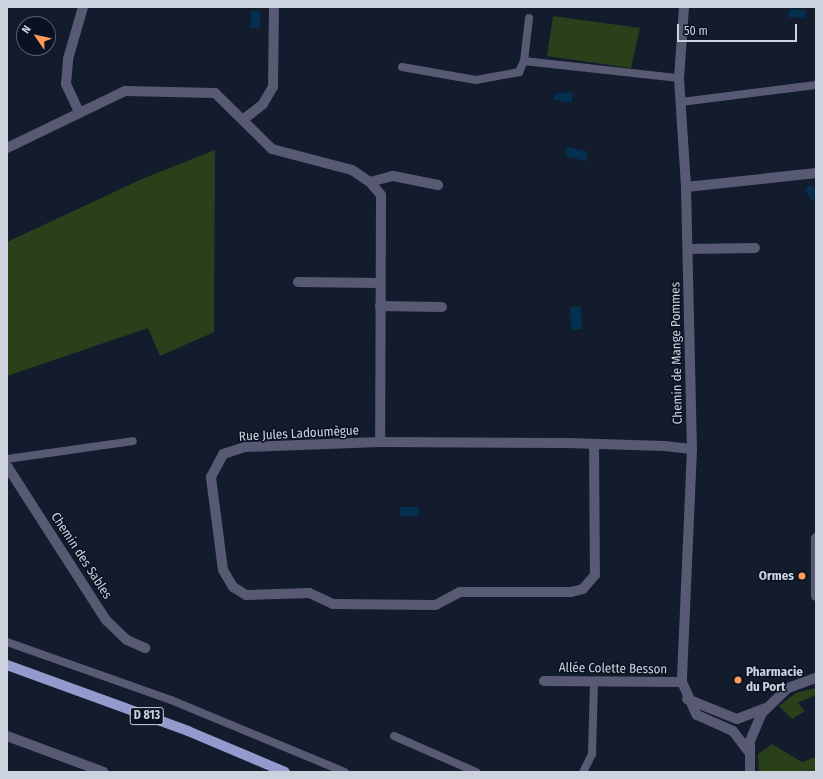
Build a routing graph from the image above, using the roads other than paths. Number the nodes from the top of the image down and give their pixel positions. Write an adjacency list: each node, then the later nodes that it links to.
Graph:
1 (83, 7): 10 (street)
2 (274, 7): 11 (street)
3 (684, 7): 7 (street, Chemin de Mange Pommes)
4 (529, 18): 5 (lane)
5 (524, 61): 6 (lane); 7 (lane)
6 (402, 67)
7 (679, 78): 9 (street, Chemin de Mange Pommes)
8 (816, 84): 9 (lane)
9 (680, 102): 16 (street, Chemin de Mange Pommes)
10 (79, 112): 11 (street); 12 (street)
11 (244, 119): 14 (street)
12 (7, 148)
13 (816, 173): 16 (street)
14 (370, 182): 15 (street); 20 (street)
15 (438, 185)
16 (686, 187): 18 (street, Chemin de Mange Pommes)
17 (755, 248): 18 (street)
18 (688, 250): 26 (street, Chemin de Mange Pommes)
19 (298, 282): 20 (street)
20 (379, 283): 21 (street)
21 (380, 306): 22 (street); 24 (street)
22 (442, 307)
23 (133, 441): 27 (lane)
24 (380, 442): 25 (street, Rue Jules Ladoumègue); 25 (street, Rue Jules Ladoumègue)
25 (594, 444): 26 (street, Rue Jules Ladoumègue)
26 (692, 449): 37 (street, Chemin de Mange Pommes)
27 (7, 459)
28 (7, 466): 32 (street, Chemin des Sables)
29 (816, 538): 30 (street)
30 (816, 596)
31 (7, 642): 45 (lane)
32 (145, 648)
33 (7, 665): 44 (main road, D 813)
34 (816, 678): 39 (street)
35 (544, 681): 36 (street, Allée Colette Besson)
36 (594, 682): 37 (street, Allée Colette Besson); 47 (lane)
37 (682, 682): 38 (street, Chemin de Mange Pommes)
38 (687, 698): 39 (street); 42 (street, Chemin de Mange Pommes)
39 (765, 708): 42 (street)
40 (7, 736): 43 (street)
41 (394, 736): 46 (lane)
42 (748, 751): 48 (street)
43 (104, 772)
44 (285, 772)
45 (345, 772)
46 (476, 772)
47 (583, 772)
48 (750, 772)

